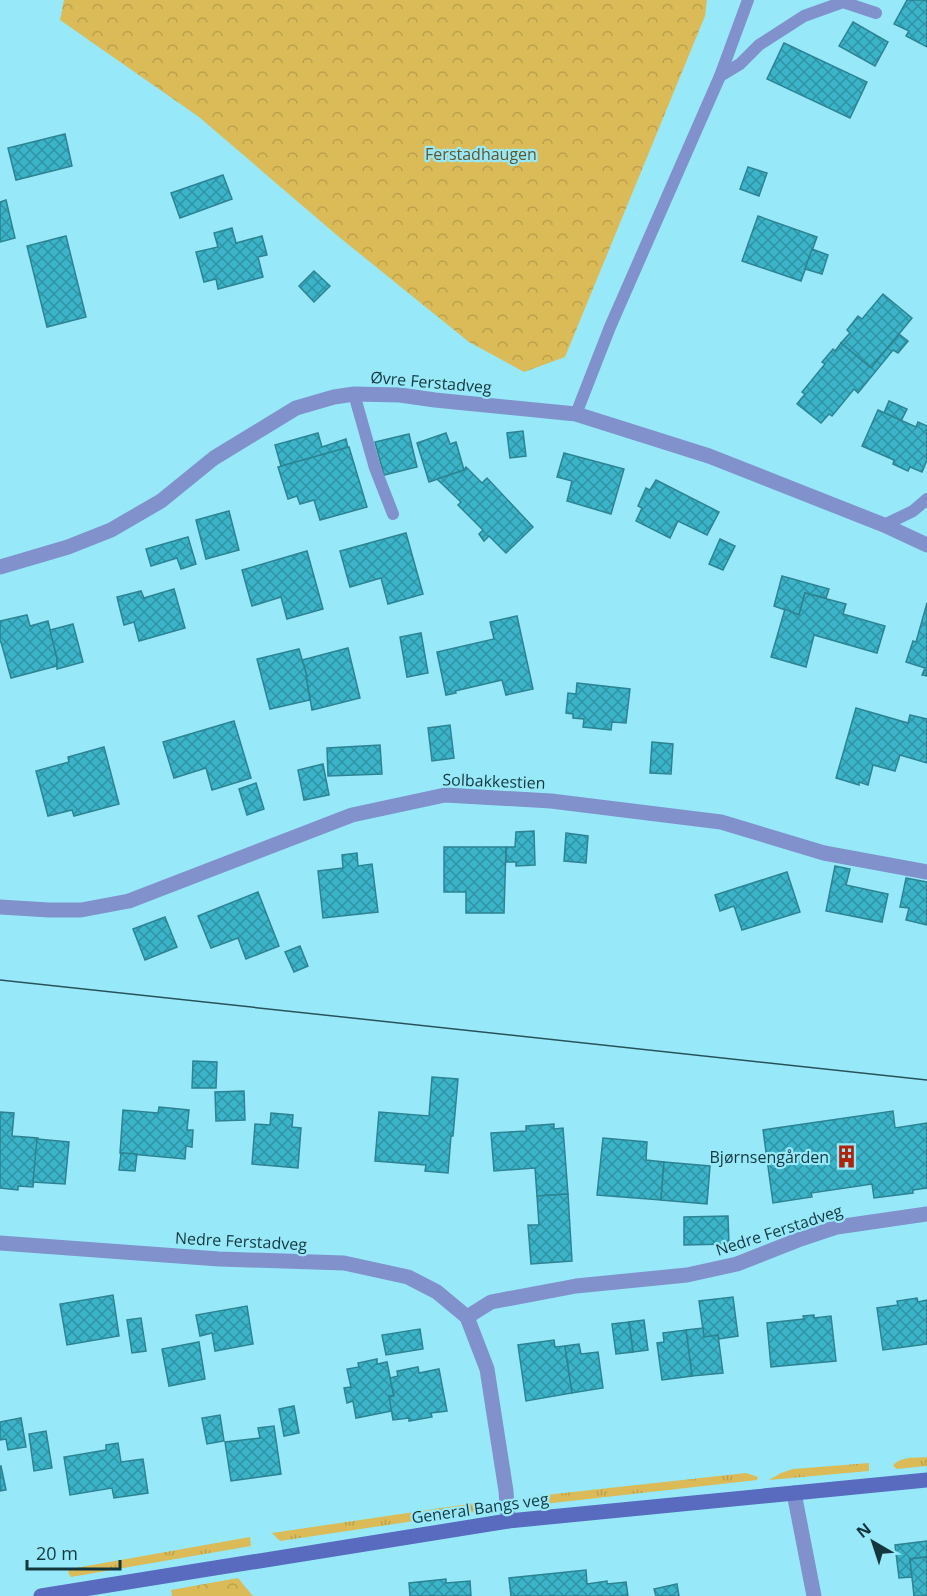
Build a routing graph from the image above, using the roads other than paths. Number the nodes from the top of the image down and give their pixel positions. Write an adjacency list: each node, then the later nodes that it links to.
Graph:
1 (748, 0): 3 (lane)
2 (876, 13): 3 (lane)
3 (720, 76): 5 (lane)
4 (354, 394): 5 (street, Øvre Ferstadveg); 7 (lane); 10 (street, Øvre Ferstadveg)
5 (576, 414): 8 (street, Øvre Ferstadveg)
6 (927, 499): 8 (lane)
7 (393, 514)
8 (884, 525): 9 (street, Øvre Ferstadveg)
9 (927, 544)
10 (0, 567)
11 (927, 872): 12 (street, Solbakkestien)
12 (0, 907)
13 (927, 1214): 15 (street, Nedre Ferstadveg)
14 (0, 1243): 15 (street, Nedre Ferstadveg)
15 (467, 1317): 18 (street, Nedre Ferstadveg)
16 (927, 1480): 17 (street, General Bangs veg)
17 (794, 1493): 18 (street, General Bangs veg); 20 (street)
18 (508, 1521): 19 (street, General Bangs veg)
19 (41, 1596)
20 (814, 1596)

